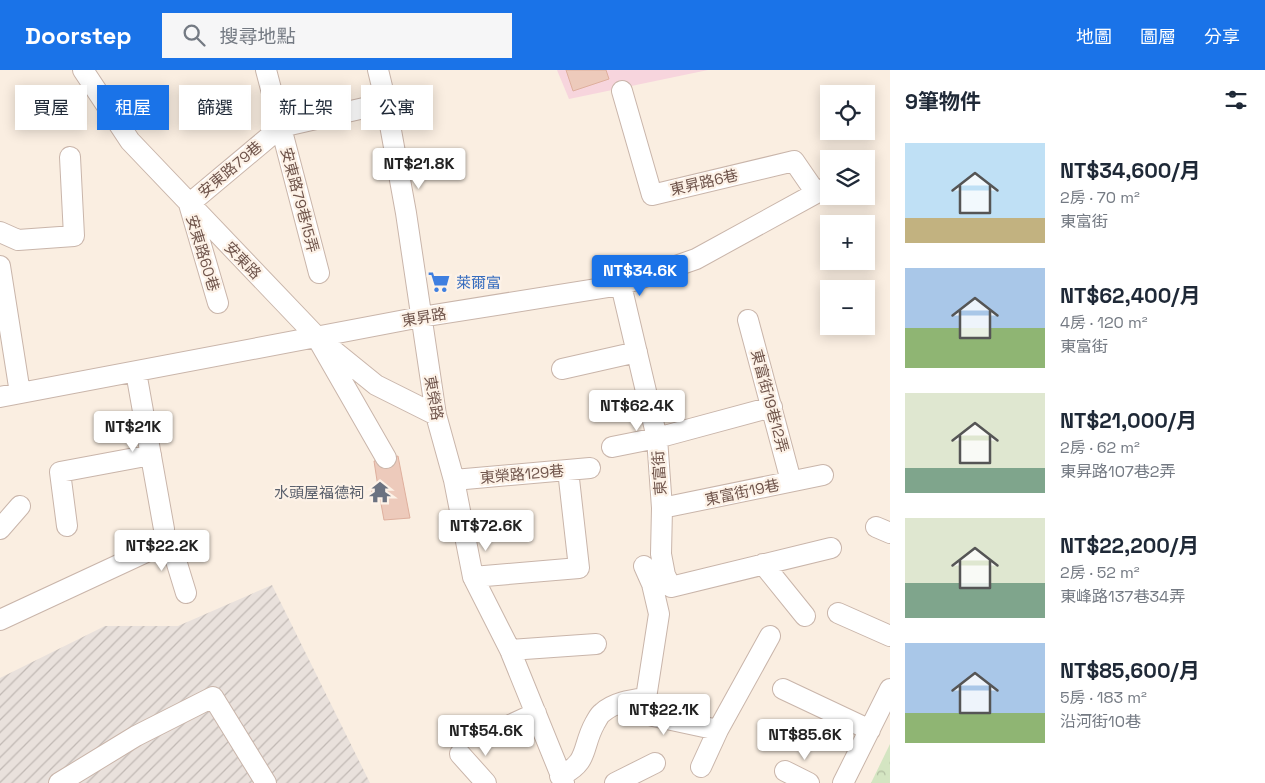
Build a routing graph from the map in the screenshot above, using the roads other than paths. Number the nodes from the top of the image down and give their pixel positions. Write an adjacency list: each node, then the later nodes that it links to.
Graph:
1 (83, 70): 13 (street, 安東路)
2 (266, 70): 4 (street, 安東路79巷15弄)
3 (378, 70): 5 (street, 東榮路)
4 (270, 85)
5 (382, 85)
6 (622, 91): 11 (street, 東昇路6巷)
7 (277, 130): 13 (street, 安東路79巷)
8 (282, 130): 16 (street, 安東路79巷15弄)
9 (390, 130): 19 (street, 東榮路)
10 (70, 157): 14 (street)
11 (820, 188)
12 (820, 191): 17 (street, 東昇路)
13 (188, 204): 18 (street, 安東路60巷); 21 (street, 安東路)
14 (0, 232)
15 (0, 266): 25 (street)
16 (319, 273)
17 (621, 286): 19 (street, 東昇路); 22 (street, 東富街)
18 (218, 303)
19 (421, 317): 21 (street, 東昇路); 28 (street, 東榮路)
20 (748, 320): 27 (street, 東富街19巷12弄)
21 (318, 338): 24 (street, 東昇路); 28 (street, 安東路); 32 (street)
22 (637, 352): 23 (street); 29 (street, 東富街)
23 (562, 369)
24 (136, 372): 25 (street, 東昇路); 31 (street)
25 (20, 393): 26 (street, 東昇路)
26 (0, 397)
27 (772, 407): 29 (street); 37 (street, 東富街19巷12弄)
28 (436, 415): 36 (street, 東榮路)
29 (657, 438): 30 (street); 39 (street, 東富街)
30 (612, 446)
31 (151, 456): 40 (street); 42 (street)
32 (386, 458)
33 (590, 468): 34 (street, 東榮路129巷)
34 (568, 470): 36 (street, 東榮路129巷); 46 (street)
35 (823, 475): 37 (street, 東富街19巷)
36 (454, 480): 46 (street, 東榮路)
37 (792, 482): 39 (street, 東富街19巷)
38 (20, 506): 41 (street)
39 (662, 508): 44 (street, 東富街)
40 (67, 526)
41 (0, 530)
42 (167, 535): 47 (street); 50 (street)
43 (831, 548): 44 (street)
44 (762, 564): 49 (street)
45 (644, 566): 57 (street)
46 (473, 577): 54 (street, 東榮路)
47 (186, 593)
48 (838, 613): 52 (street)
49 (805, 616)
50 (0, 620)
51 (770, 636): 59 (street)
52 (890, 636)
53 (596, 644): 54 (street)
54 (510, 650): 58 (street, 東榮路)
55 (783, 689): 60 (street)
56 (890, 689): 60 (street)
57 (646, 698): 59 (street); 66 (street)
58 (536, 713): 61 (street); 66 (street, 東榮路)
59 (718, 730): 64 (street)
60 (870, 730): 72 (street)
61 (484, 737)
62 (460, 754): 69 (street)
63 (655, 763): 70 (street)
64 (701, 767)
65 (785, 771): 71 (street)
66 (562, 779)
67 (59, 783): 68 (street)
68 (266, 783)
69 (486, 783)
70 (615, 783)
71 (809, 783)
72 (843, 783)

